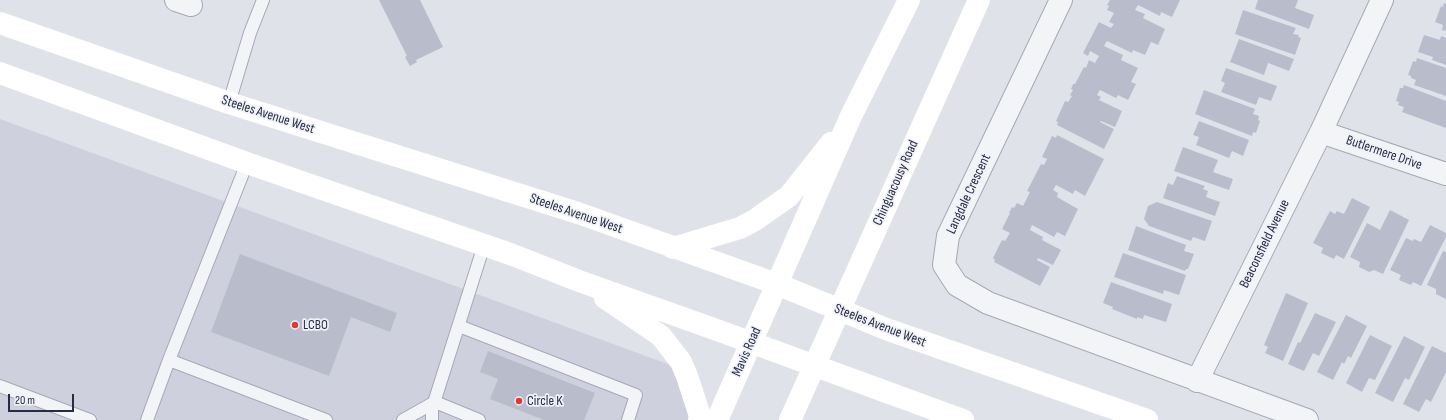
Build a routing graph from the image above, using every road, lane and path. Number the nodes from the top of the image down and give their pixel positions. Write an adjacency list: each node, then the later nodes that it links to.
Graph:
1 (263, 0): 8 (lane)
2 (910, 0): 9 (main road)
3 (978, 0): 17 (main road, Chinguacousy Road)
4 (1061, 0): 22 (street, Langdale Crescent)
5 (1382, 0): 10 (street, Beaconsfield Avenue)
6 (0, 23): 8 (main road, Steeles Avenue West)
7 (0, 73): 11 (main road)
8 (229, 103): 14 (main road, Steeles Avenue West)
9 (851, 116): 14 (main road); 16 (main road)
10 (1321, 132): 12 (street, Butlermere Drive); 22 (street, Beaconsfield Avenue)
11 (247, 163): 13 (main road); 20 (lane)
12 (1446, 174)
13 (484, 245): 15 (main road); 18 (lane)
14 (673, 248): 16 (main road, Steeles Avenue West)
15 (579, 281): 19 (main road); 32 (main road)
16 (776, 284): 17 (main road, Steeles Avenue West); 19 (main road, Mavis Road)
17 (839, 310): 21 (main road, Chinguacousy Road); 36 (main road, Steeles Avenue West)
18 (459, 326): 24 (lane); 31 (lane)
19 (751, 342): 21 (main road); 33 (main road, Mavis Road)
20 (169, 360): 26 (lane); 27 (lane)
21 (814, 365): 34 (main road); 35 (main road)
22 (1197, 381): 37 (street)
23 (0, 386): 25 (lane)
24 (435, 402): 28 (lane); 29 (lane); 30 (lane)
25 (90, 420)
26 (147, 420)
27 (326, 420)
28 (404, 420)
29 (432, 420)
30 (479, 420)
31 (628, 420)
32 (699, 420)
33 (717, 420)
34 (790, 420)
35 (963, 420)
36 (1147, 420)
37 (1307, 420)

